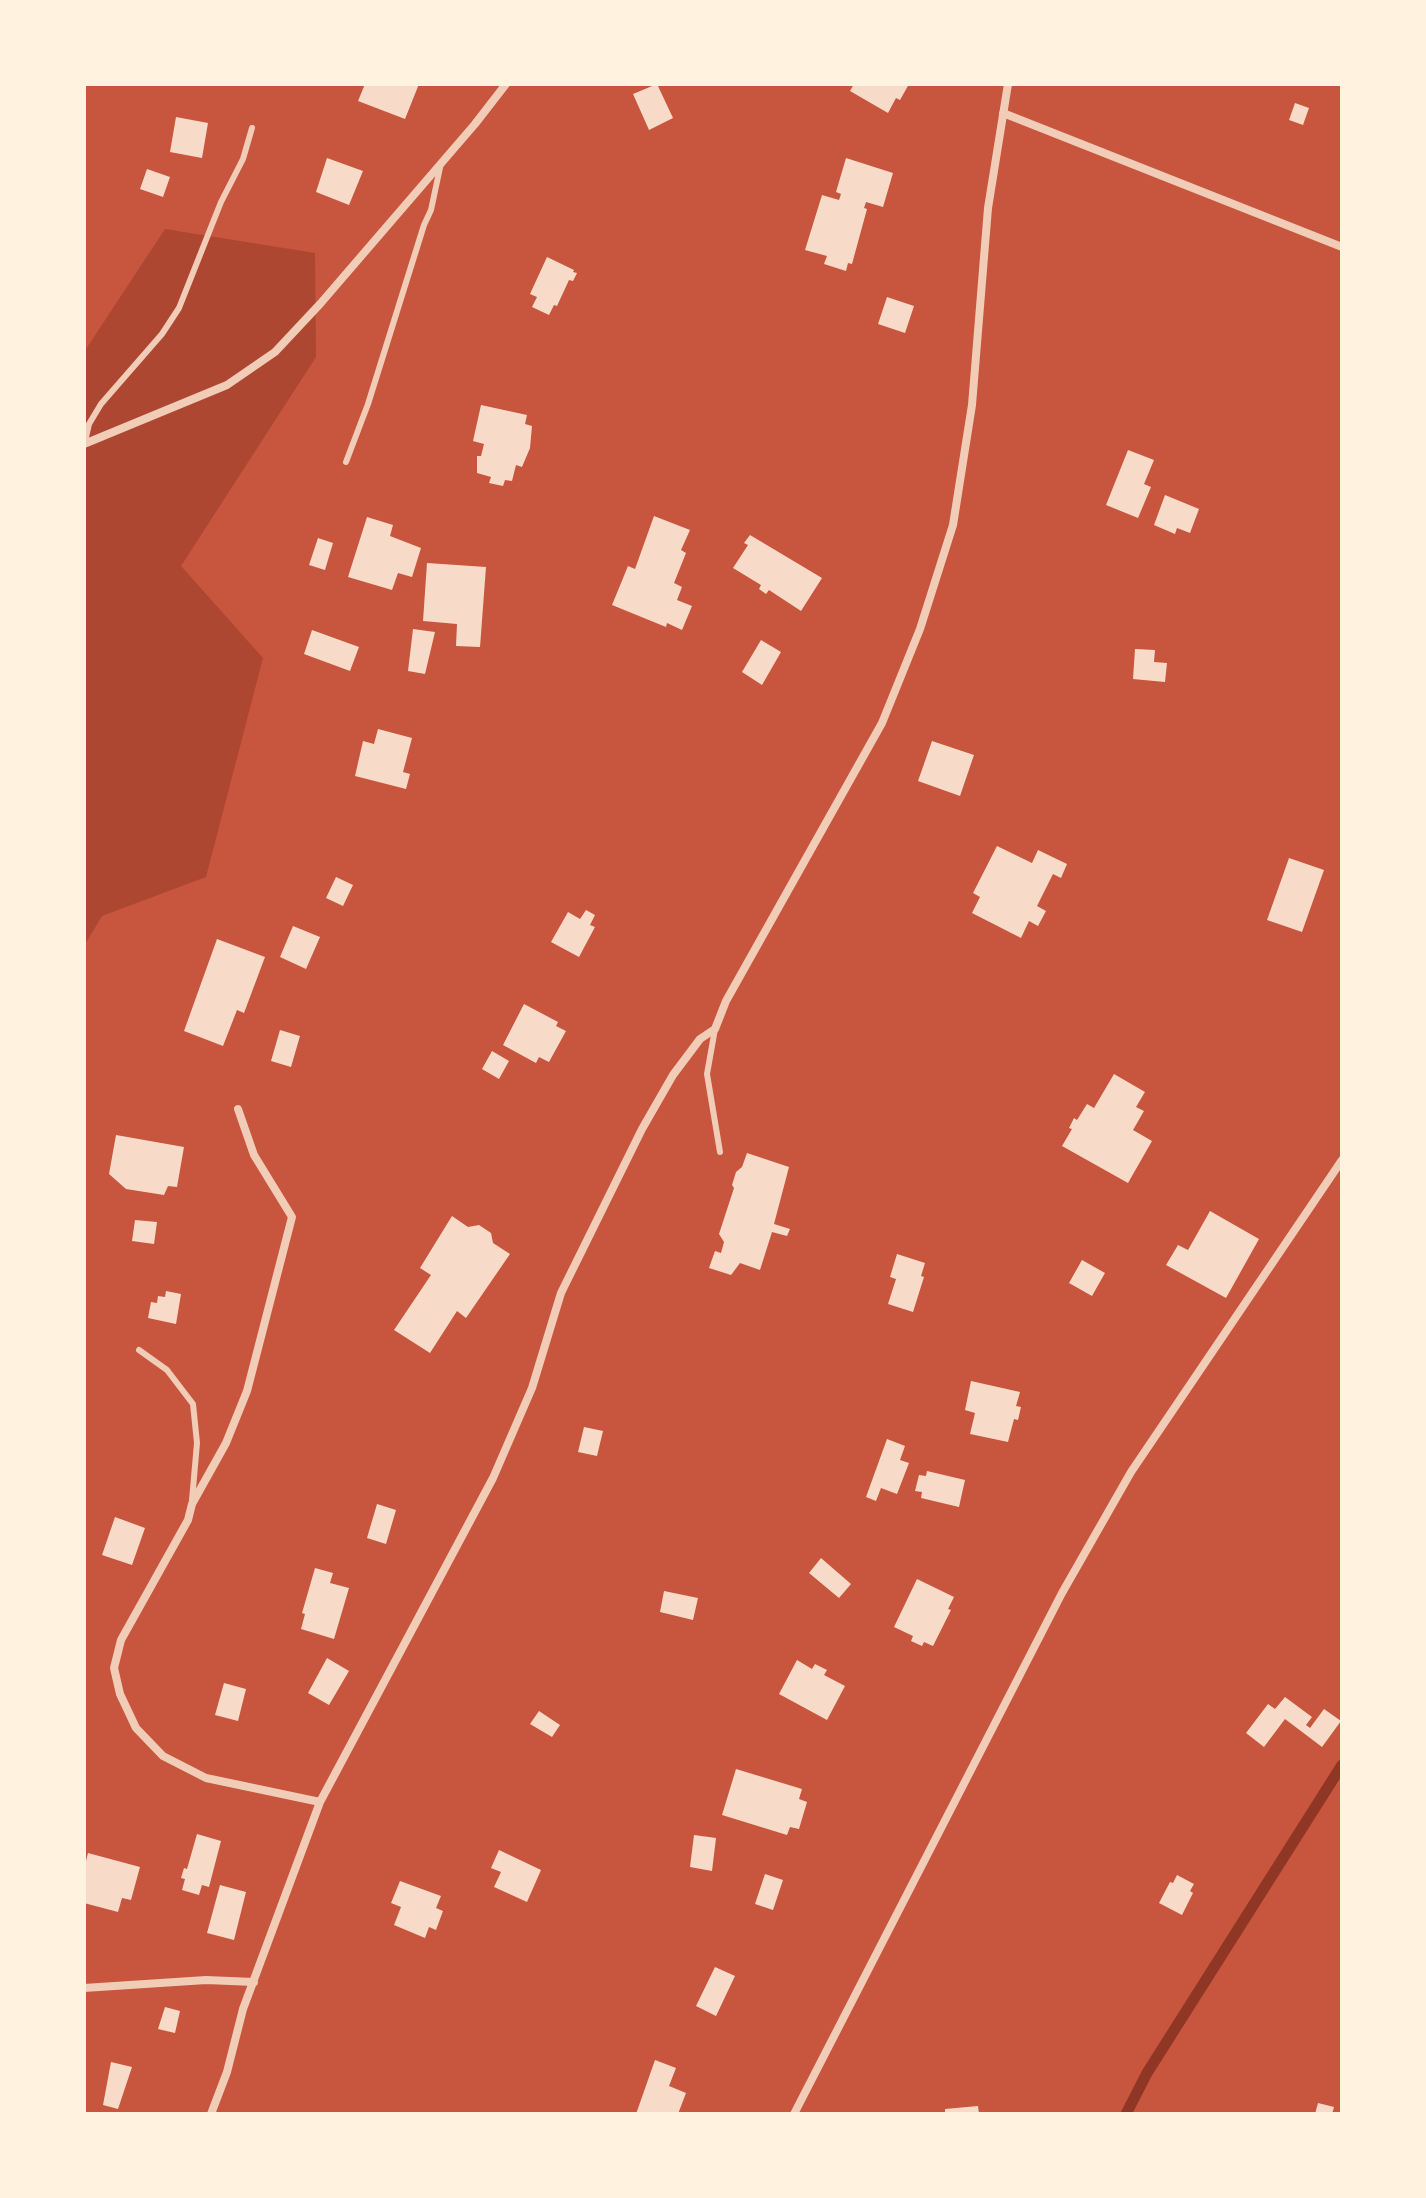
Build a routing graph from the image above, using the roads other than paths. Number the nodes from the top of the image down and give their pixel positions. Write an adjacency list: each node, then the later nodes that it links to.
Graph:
1 (506, 84): 5 (street)
2 (1008, 84): 3 (street)
3 (1003, 113): 6 (street); 9 (street)
4 (252, 128): 7 (lane)
5 (441, 163): 7 (street); 8 (lane)
6 (1342, 247)
7 (86, 444)
8 (346, 462)
9 (715, 1029): 11 (lane); 15 (street)
10 (238, 1109): 14 (street)
11 (720, 1152)
12 (1342, 1160): 19 (street)
13 (139, 1350): 14 (lane)
14 (192, 1504): 15 (street)
15 (320, 1802): 16 (street)
16 (254, 1982): 17 (street); 18 (street)
17 (84, 1988)
18 (211, 2114)
19 (794, 2114)

